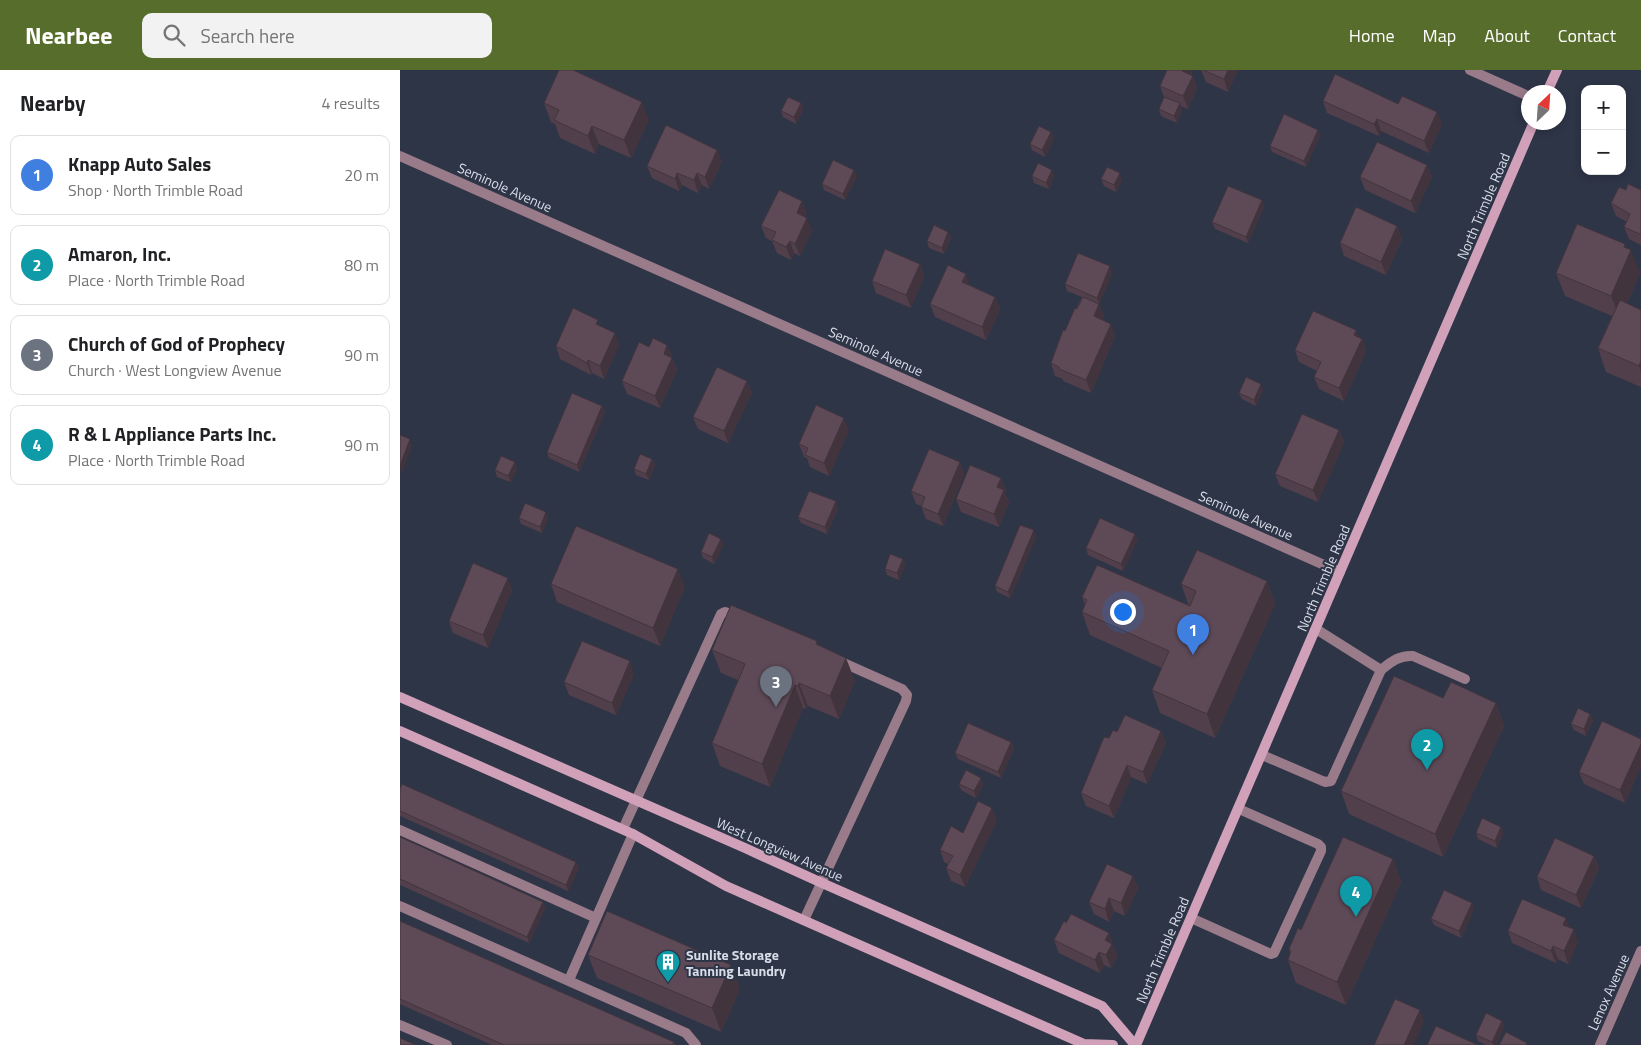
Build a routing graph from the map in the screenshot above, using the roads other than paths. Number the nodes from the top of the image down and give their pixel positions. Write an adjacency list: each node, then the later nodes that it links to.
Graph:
1 (1470, 70): 4 (street)
2 (1557, 70): 3 (street)
3 (1551, 85)
4 (1521, 93)
5 (1531, 130): 7 (street, North Trimble Road)
6 (400, 156): 7 (street, Seminole Avenue)
7 (1340, 572): 9 (street, North Trimble Road)
8 (748, 621): 16 (street)
9 (1316, 630): 11 (street); 15 (street, North Trimble Road)
10 (830, 657): 21 (street)
11 (1381, 670): 12 (street); 15 (street)
12 (1465, 679)
13 (400, 697): 16 (street, West Longview Avenue)
14 (400, 730): 18 (street)
15 (1262, 754): 17 (street, North Trimble Road)
16 (635, 801): 18 (street); 21 (street, West Longview Avenue)
17 (1239, 809): 24 (street, North Trimble Road); 24 (street)
18 (623, 829): 20 (street)
19 (400, 830): 23 (street)
20 (633, 834): 23 (street); 25 (street)
21 (822, 883): 25 (street); 32 (street, West Longview Avenue)
22 (400, 906): 27 (street)
23 (596, 918): 27 (street)
24 (1191, 918): 32 (street, North Trimble Road)
25 (804, 920): 31 (street)
26 (1641, 951): 33 (street, Lenox Avenue)
27 (569, 980): 30 (street)
28 (400, 1024): 29 (street)
29 (447, 1045)
30 (696, 1045)
31 (1114, 1045)
32 (1135, 1045)
33 (1600, 1045)

